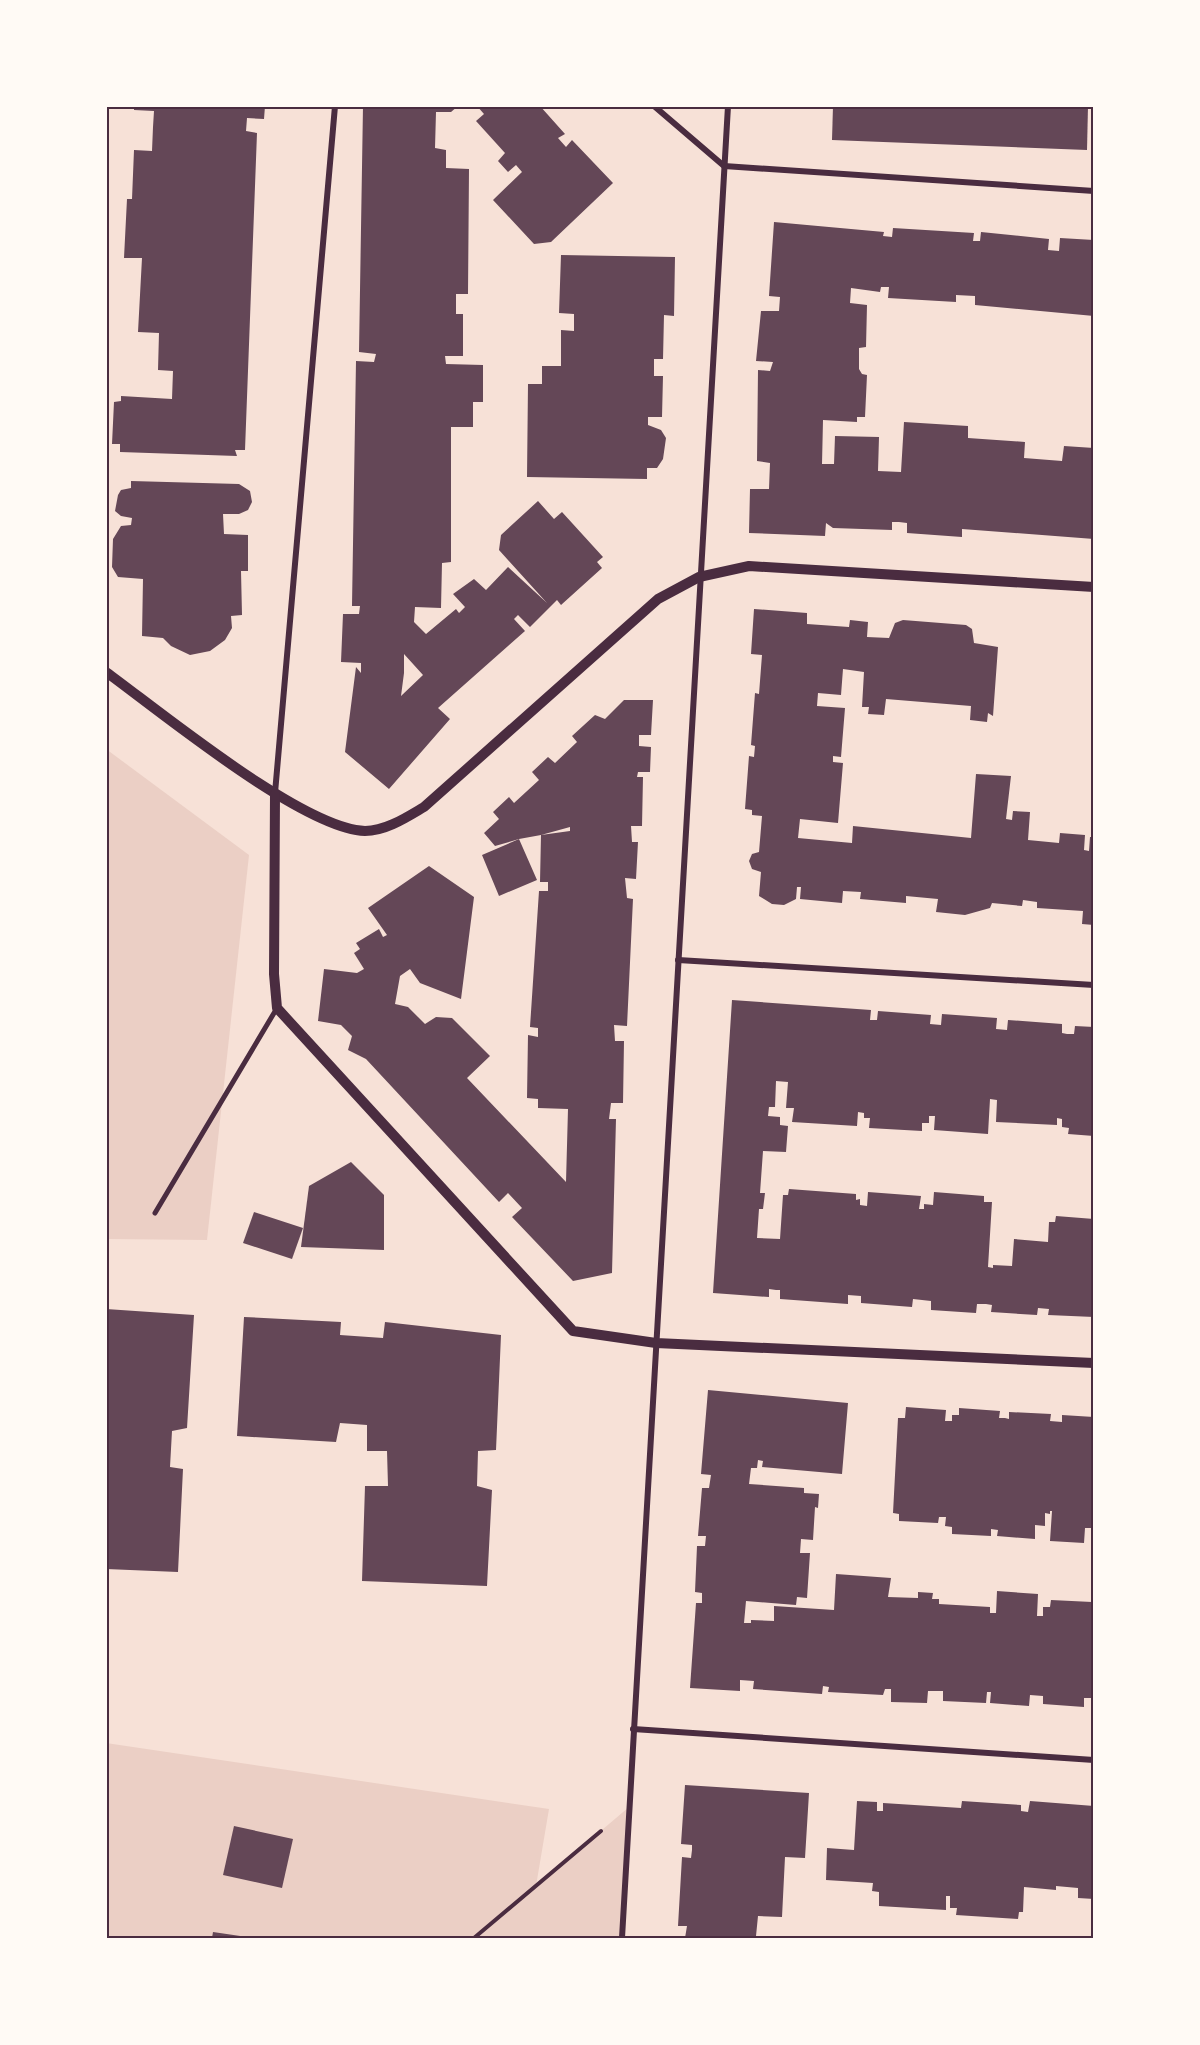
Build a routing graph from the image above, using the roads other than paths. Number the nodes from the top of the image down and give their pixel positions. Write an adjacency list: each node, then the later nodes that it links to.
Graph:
1 (335, 106): 9 (street)
2 (654, 106): 4 (street)
3 (728, 106): 4 (street)
4 (724, 166): 5 (street); 6 (street)
5 (1094, 191)
6 (699, 577): 7 (street); 9 (street); 10 (street)
7 (1094, 587)
8 (106, 672): 9 (street)
9 (275, 794): 12 (street)
10 (678, 960): 11 (street); 14 (street)
11 (1094, 985)
12 (277, 1008): 13 (street); 14 (street)
13 (155, 1213)
14 (656, 1343): 15 (street); 16 (street)
15 (1094, 1364)
16 (633, 1730): 17 (street); 18 (street)
17 (1094, 1760)
18 (622, 1938)

